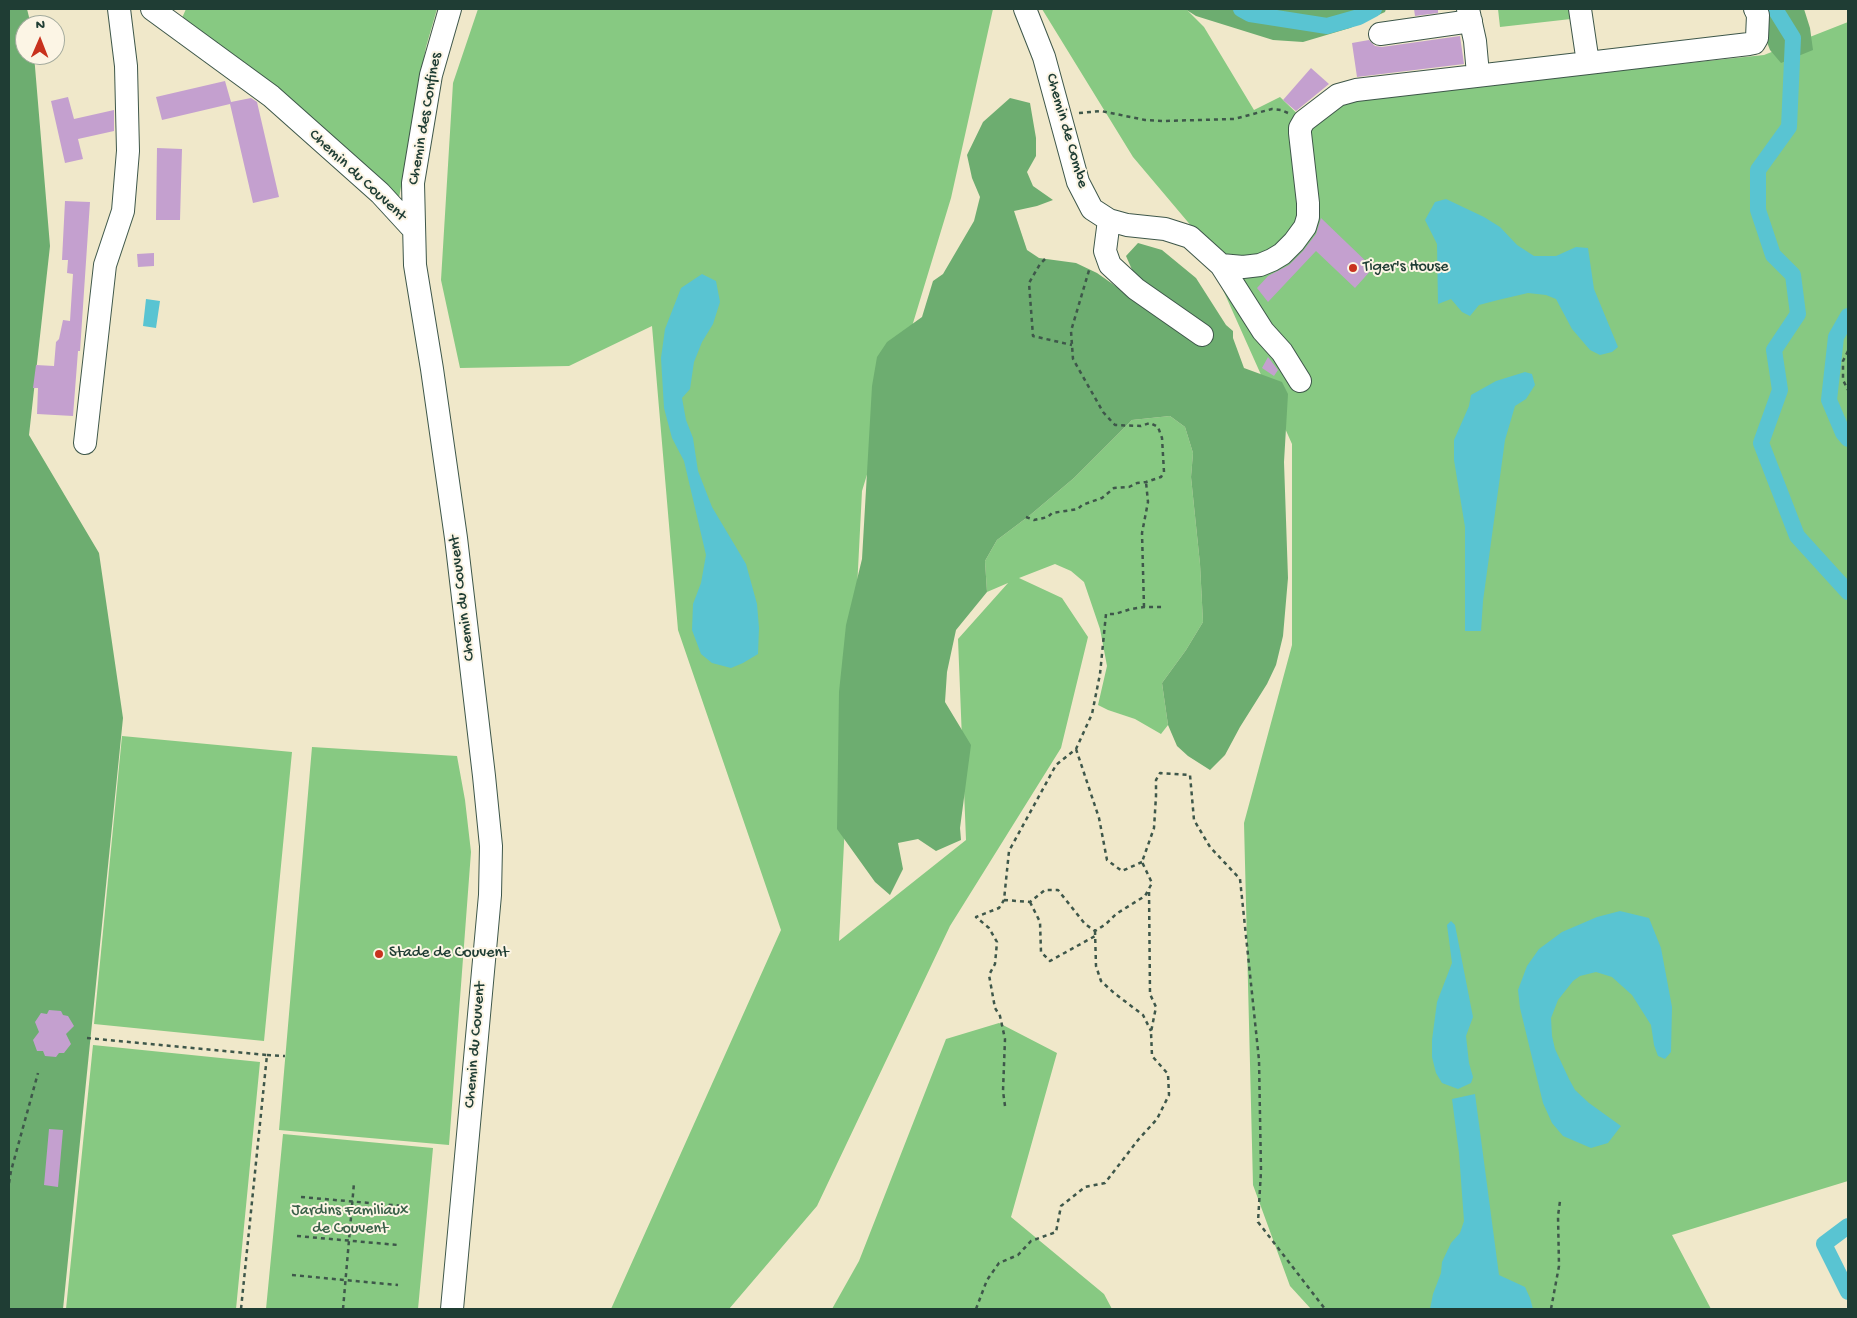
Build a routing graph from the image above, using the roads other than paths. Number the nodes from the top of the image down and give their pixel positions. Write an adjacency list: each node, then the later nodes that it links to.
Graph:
1 (119, 9): 16 (street)
2 (152, 9): 12 (street, Chemin du Couvent)
3 (450, 9): 12 (street, Chemin des Confines)
4 (1025, 9): 11 (street, Chemin de Combe)
5 (1580, 9): 9 (street)
6 (1756, 9): 9 (street)
7 (1470, 15): 8 (street); 10 (street)
8 (1380, 34)
9 (1588, 63): 10 (street)
10 (1478, 74): 13 (street)
11 (1109, 220): 13 (street, Chemin de Combe); 14 (street)
12 (414, 230): 17 (street, Chemin du Couvent)
13 (1221, 265): 15 (street, Chemin de Combe)
14 (1202, 335)
15 (1300, 381)
16 (85, 443)
17 (452, 1309)

